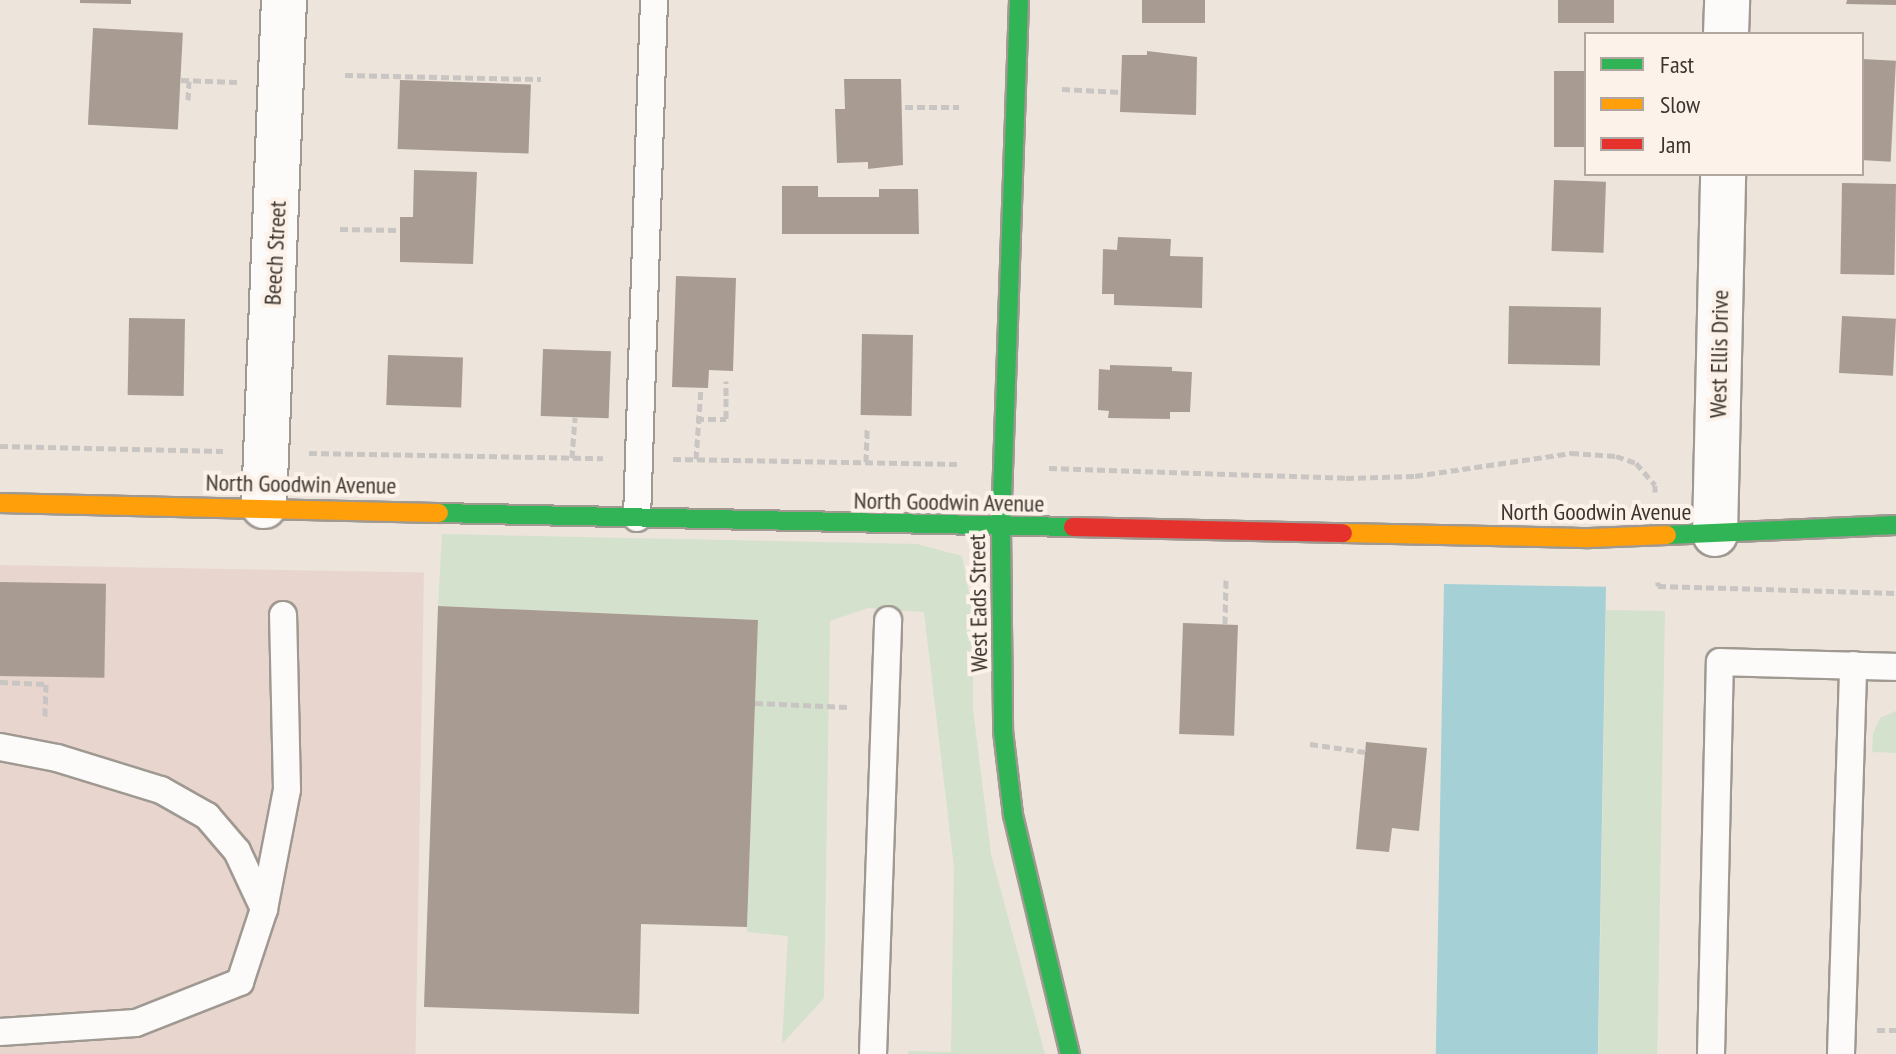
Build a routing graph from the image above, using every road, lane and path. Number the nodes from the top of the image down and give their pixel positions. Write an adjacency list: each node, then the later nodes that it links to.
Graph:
1 (284, 0): 34 (street, Beech Street)
2 (654, 0): 35 (lane)
3 (1019, 0): 9 (street, West Eads Street)
4 (1727, 0): 5 (street)
5 (1726, 32)
6 (345, 75): 7 (path)
7 (541, 79)
8 (189, 81): 11 (path)
9 (1016, 86): 10 (path); 37 (street, West Eads Street)
10 (1121, 92)
11 (188, 100)
12 (905, 107): 13 (path)
13 (959, 107)
14 (1723, 176): 38 (street, West Ellis Drive)
15 (340, 229): 16 (path)
16 (398, 230)
17 (726, 381): 20 (path)
18 (701, 388): 20 (path)
19 (575, 417): 25 (path)
20 (696, 419): 28 (path)
21 (867, 427): 29 (path)
22 (0, 446): 23 (path)
23 (226, 451)
24 (313, 453): 25 (path)
25 (572, 458): 26 (path)
26 (612, 458)
27 (666, 459): 28 (path)
28 (696, 459): 29 (path)
29 (866, 462): 30 (path)
30 (973, 465)
31 (1040, 467): 32 (path)
32 (1655, 485)
33 (0, 503): 34 (street, North Goodwin Avenue)
34 (264, 506): 35 (street, North Goodwin Avenue)
35 (637, 518): 37 (street, North Goodwin Avenue)
36 (1896, 525): 38 (street, North Goodwin Avenue)
37 (1001, 528): 38 (street, North Goodwin Avenue); 57 (street, West Eads Street)
38 (1715, 534)
39 (1226, 579): 44 (path)
40 (1677, 586): 41 (path)
41 (1896, 593)
42 (283, 615): 54 (lane)
43 (888, 620): 49 (lane)
44 (1225, 624)
45 (1853, 665): 46 (lane); 58 (lane); 59 (lane)
46 (1896, 667)
47 (0, 682): 53 (path)
48 (755, 703): 49 (path)
49 (885, 709): 56 (lane)
50 (1310, 744): 52 (path)
51 (0, 747): 53 (lane)
52 (1365, 752)
53 (44, 755): 54 (lane)
54 (264, 909): 55 (lane)
55 (0, 1032)
56 (873, 1054)
57 (1070, 1054)
58 (1711, 1054)
59 (1841, 1054)

